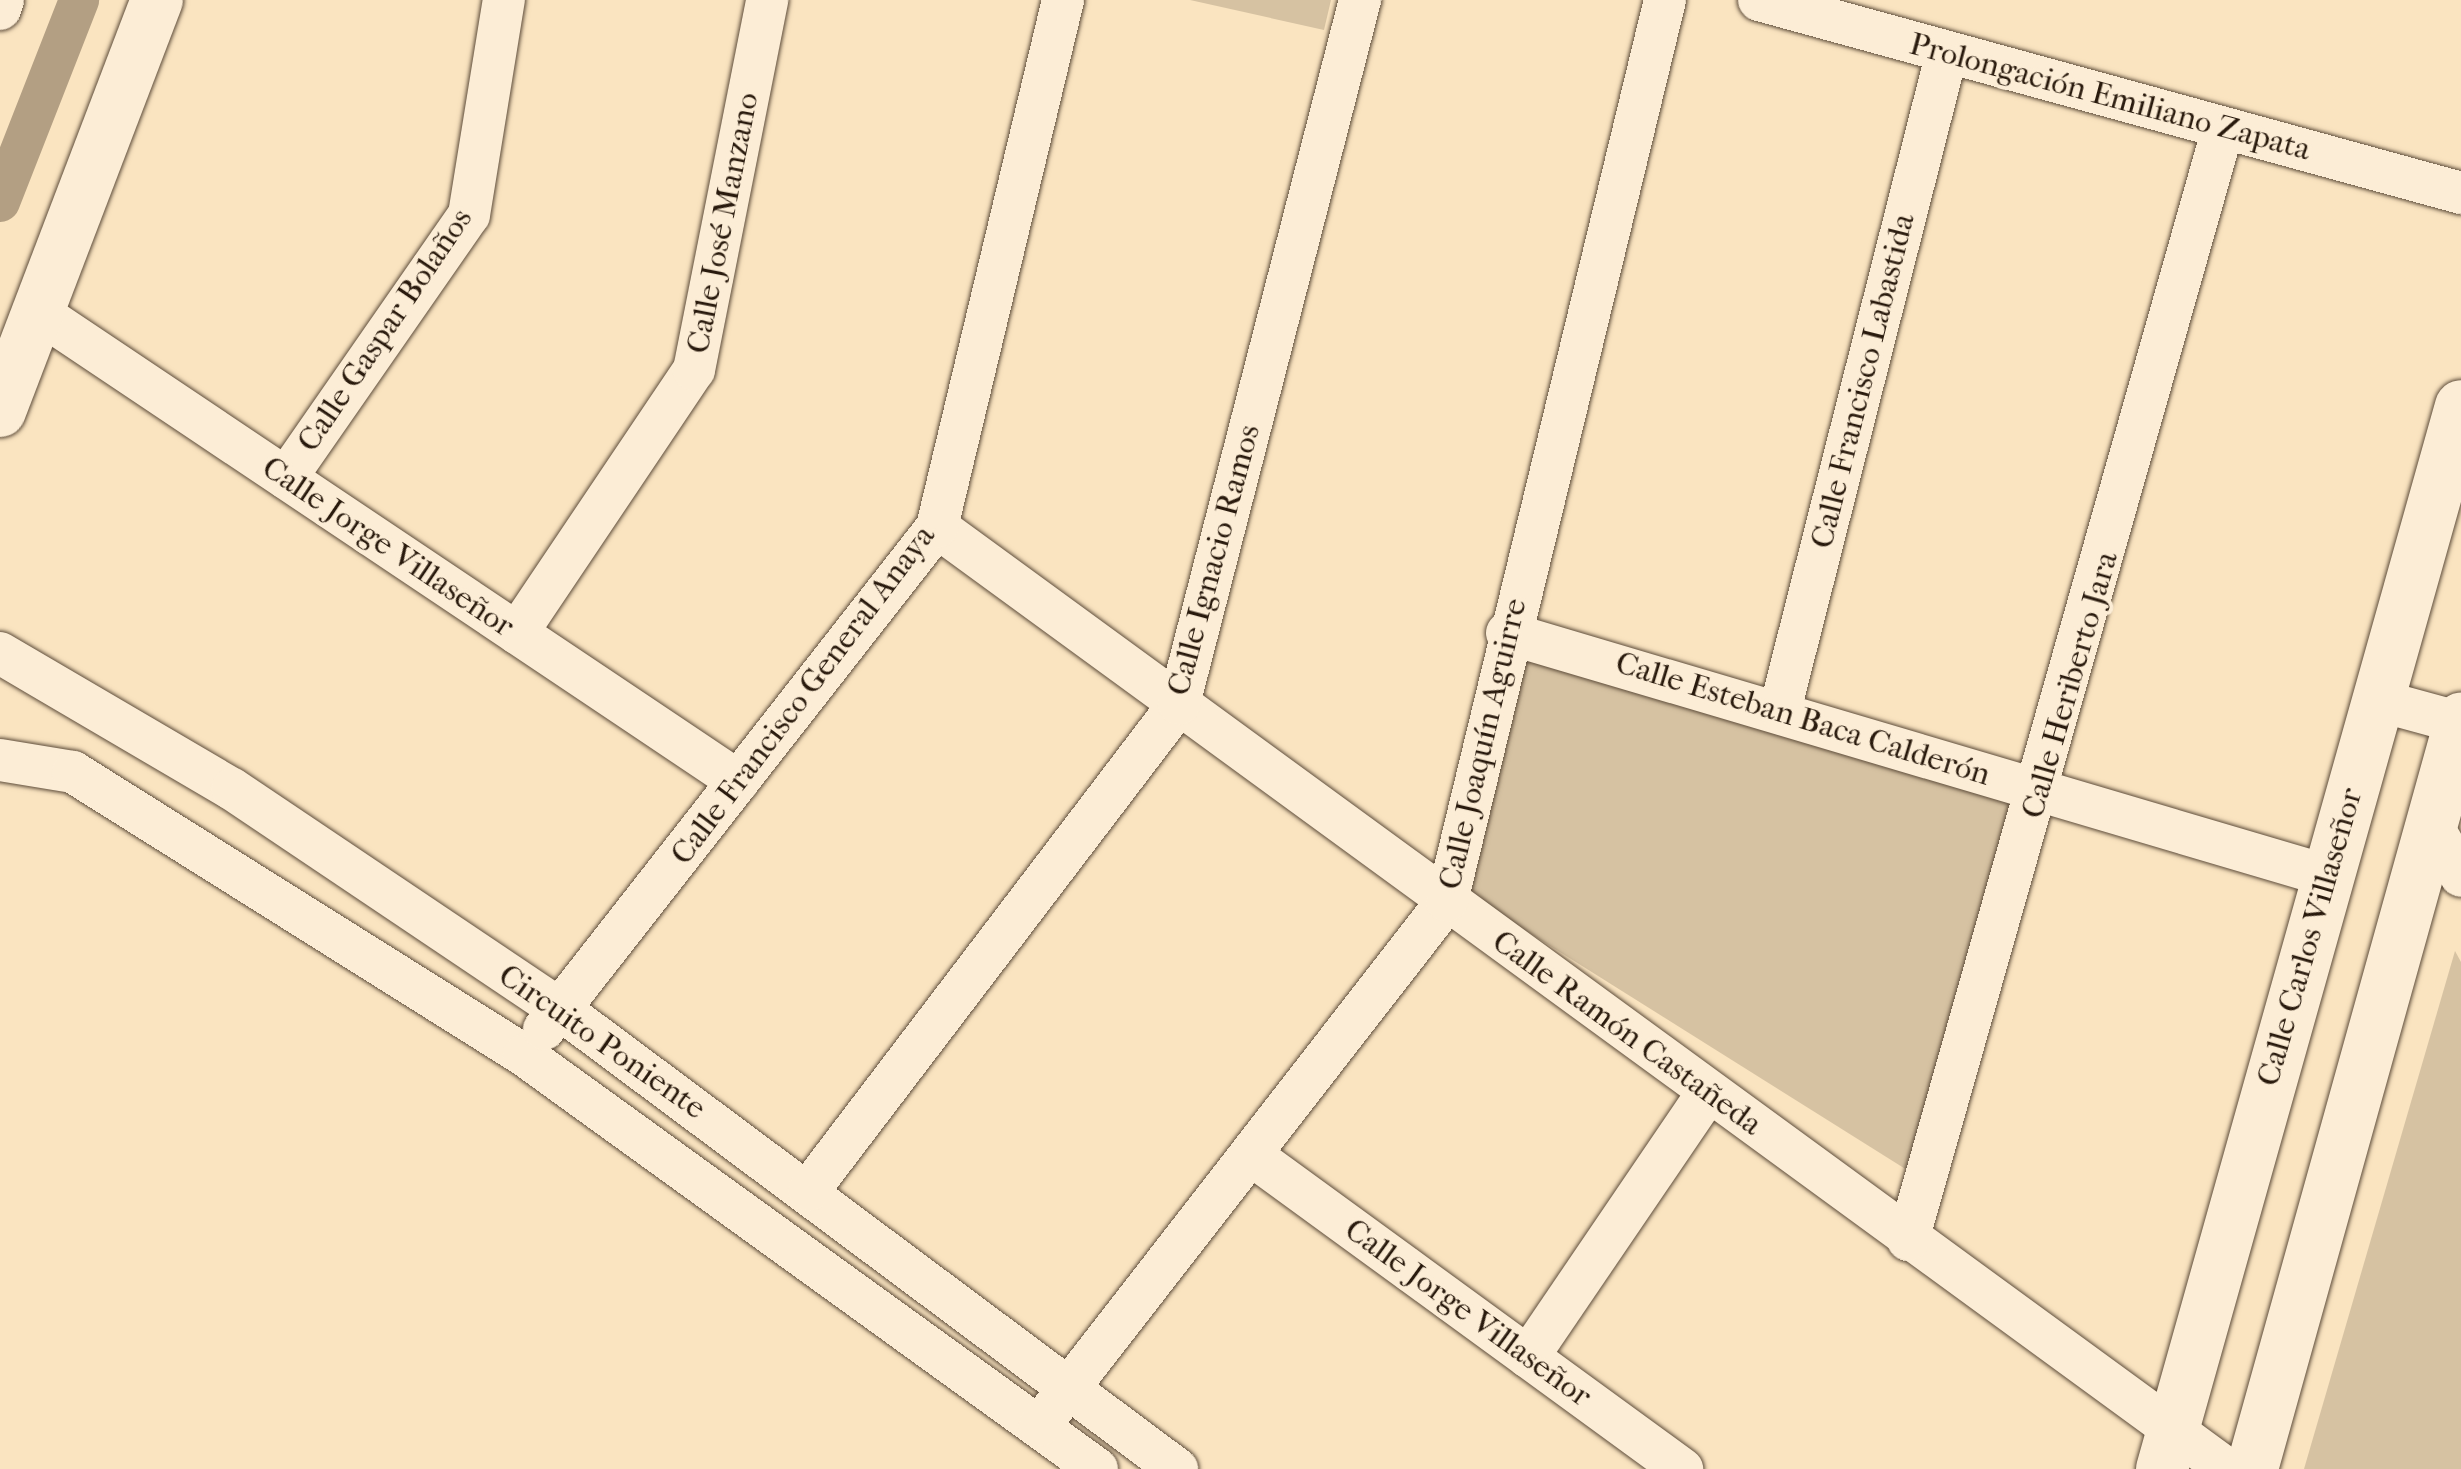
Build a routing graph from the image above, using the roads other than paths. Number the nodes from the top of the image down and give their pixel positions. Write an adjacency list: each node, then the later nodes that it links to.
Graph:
1 (4, 0): 9 (street)
2 (157, 0): 13 (street)
3 (504, 0): 16 (street, Calle Gaspar Bolaños)
4 (767, 0): 19 (street, Calle José Manzano)
5 (1063, 0): 17 (street, Calle Francisco General Anaya)
6 (1360, 0): 22 (street, Calle Ignacio Ramos)
7 (1665, 0): 18 (street, Calle Joaquín Aguirre)
8 (1758, 0): 10 (street, Prolongación Emiliano Zapata)
9 (0, 9)
10 (1947, 52): 11 (street, Prolongación Emiliano Zapata); 23 (street, Calle Francisco Labastida)
11 (2224, 128): 12 (street, Prolongación Emiliano Zapata); 27 (street, Calle Heriberto Jara)
12 (2461, 194)
13 (38, 312): 15 (street); 16 (street, Calle Jorge Villaseñor)
14 (2461, 406): 21 (street, Calle Carlos Villaseñor)
15 (0, 410)
16 (286, 478): 19 (street, Calle Jorge Villaseñor)
17 (937, 526): 22 (street, Calle Ramón Castañeda); 26 (street, Calle Francisco General Anaya)
18 (1508, 633): 23 (street, Calle Esteban Baca Calderón); 31 (street, Calle Joaquín Aguirre)
19 (517, 634): 26 (street, Calle Jorge Villaseñor)
20 (4, 669): 32 (street, Circuito Poniente)
21 (2377, 700): 24 (street); 29 (street, Calle Carlos Villaseñor)
22 (1179, 704): 31 (street, Calle Ramón Castañeda); 36 (street, Calle Ignacio Ramos)
23 (1780, 710): 27 (street, Calle Esteban Baca Calderón)
24 (2461, 722): 28 (street)
25 (0, 760): 33 (street, Circuito Poniente)
26 (738, 781): 32 (street, Calle Francisco General Anaya)
27 (2041, 790): 29 (street, Calle Esteban Baca Calderón); 37 (street, Calle Heriberto Jara)
28 (2430, 822): 30 (street); 46 (street)
29 (2328, 876): 41 (street, Calle Carlos Villaseñor)
30 (2461, 876)
31 (1447, 902): 34 (street, Calle Ramón Castañeda); 35 (street, Calle Joaquín Aguirre)
32 (560, 1009): 33 (street, Calle Francisco General Anaya); 36 (street, Circuito Poniente)
33 (524, 1055): 40 (street, Circuito Poniente)
34 (1708, 1092): 37 (street, Calle Ramón Castañeda); 38 (street)
35 (1254, 1157): 38 (street, Calle Jorge Villaseñor); 39 (street, Calle Joaquín Aguirre)
36 (809, 1190): 39 (street, Circuito Poniente)
37 (1908, 1240): 41 (street, Calle Ramón Castañeda)
38 (1528, 1357): 44 (street, Calle Jorge Villaseñor)
39 (1066, 1390): 40 (street, Calle Joaquín Aguirre); 43 (street, Circuito Poniente)
40 (1040, 1425): 42 (street, Circuito Poniente)
41 (2167, 1451): 45 (street, Calle Ramón Castañeda)
42 (1097, 1469)
43 (1177, 1469)
44 (1682, 1469)
45 (2227, 1469)
46 (2252, 1469)

